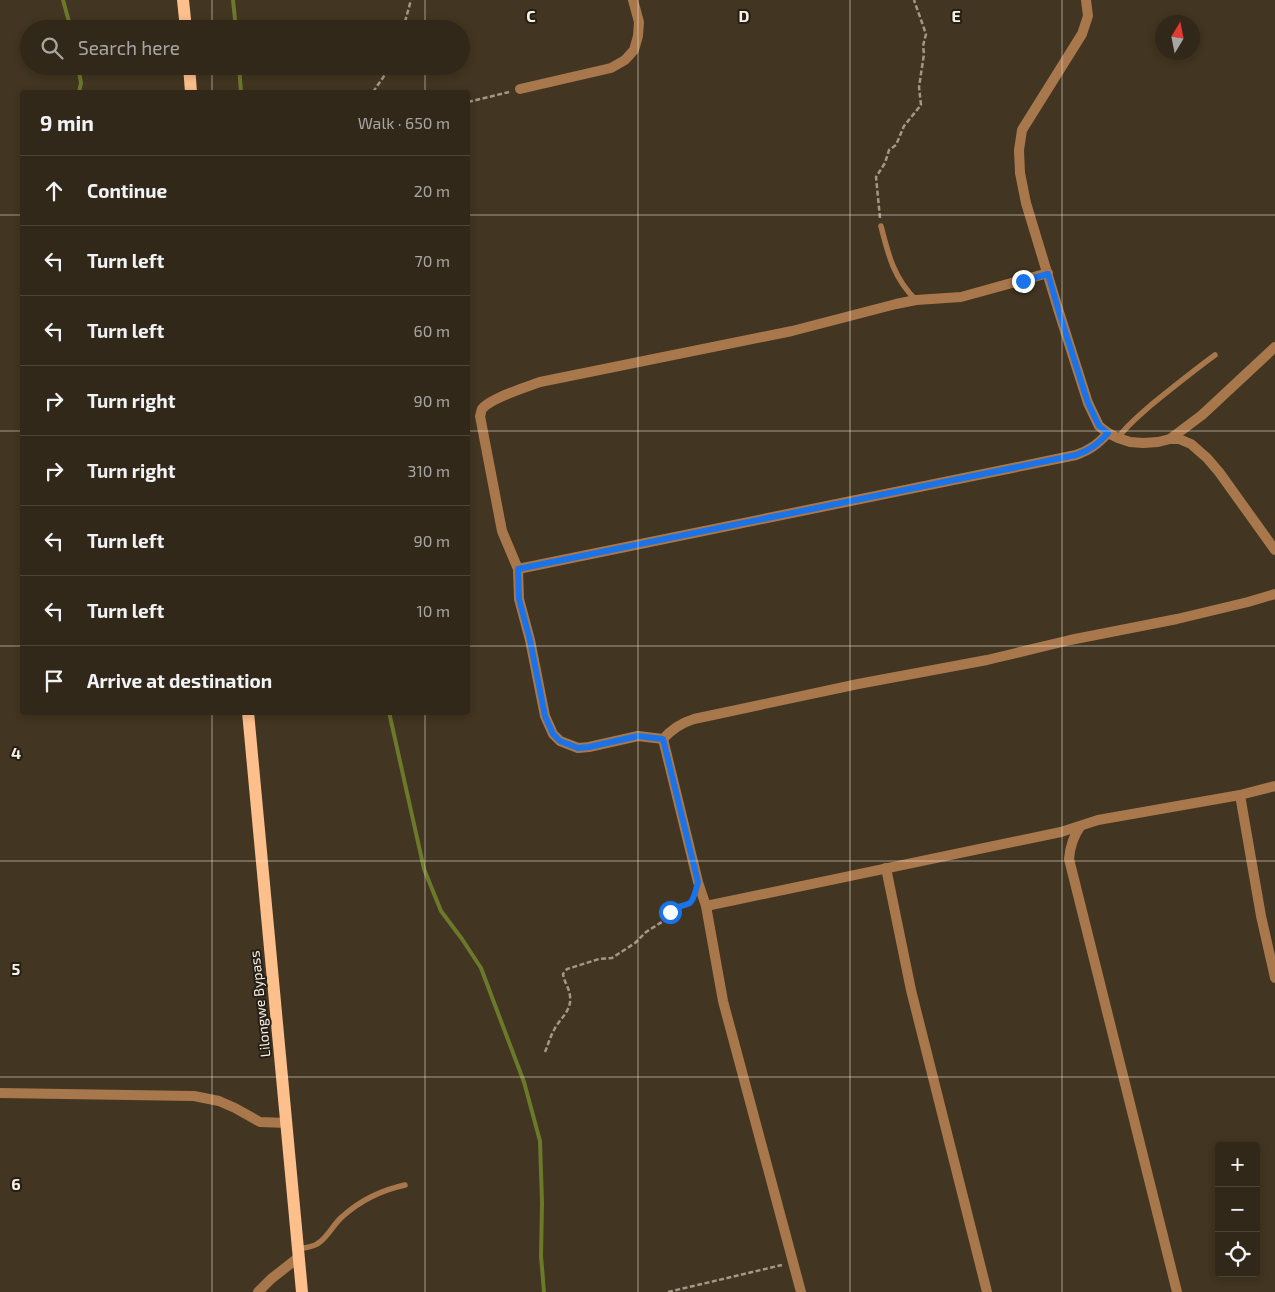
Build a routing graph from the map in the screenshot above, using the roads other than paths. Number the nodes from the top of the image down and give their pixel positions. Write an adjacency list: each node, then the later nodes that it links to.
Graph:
1 (183, 0): 4 (main road)
2 (633, 0): 6 (street)
3 (1086, 0): 9 (street)
4 (185, 20)
5 (190, 75): 7 (main road)
6 (520, 89)
7 (191, 90)
8 (881, 226): 10 (lane)
9 (1048, 274): 10 (street); 13 (street)
10 (916, 300): 17 (street)
11 (1275, 347): 15 (street)
12 (1215, 355): 14 (lane)
13 (1108, 433): 14 (street); 17 (street)
14 (1118, 438): 15 (street)
15 (1170, 438): 16 (street)
16 (1275, 550)
17 (518, 569): 20 (street)
18 (1275, 594): 20 (street)
19 (248, 715): 28 (main road, Lilongwe Bypass)
20 (663, 739): 25 (street)
21 (1275, 786): 22 (street)
22 (1240, 795): 23 (street); 26 (street)
23 (1080, 827): 24 (street); 35 (street)
24 (886, 868): 25 (street); 34 (street)
25 (706, 906): 33 (street)
26 (1275, 978)
27 (0, 1093): 28 (street)
28 (287, 1123): 30 (main road, Lilongwe Bypass)
29 (405, 1185): 30 (lane)
30 (299, 1253): 31 (street); 32 (main road, Lilongwe Bypass)
31 (259, 1292)
32 (302, 1292)
33 (801, 1292)
34 (987, 1292)
35 (1177, 1292)

